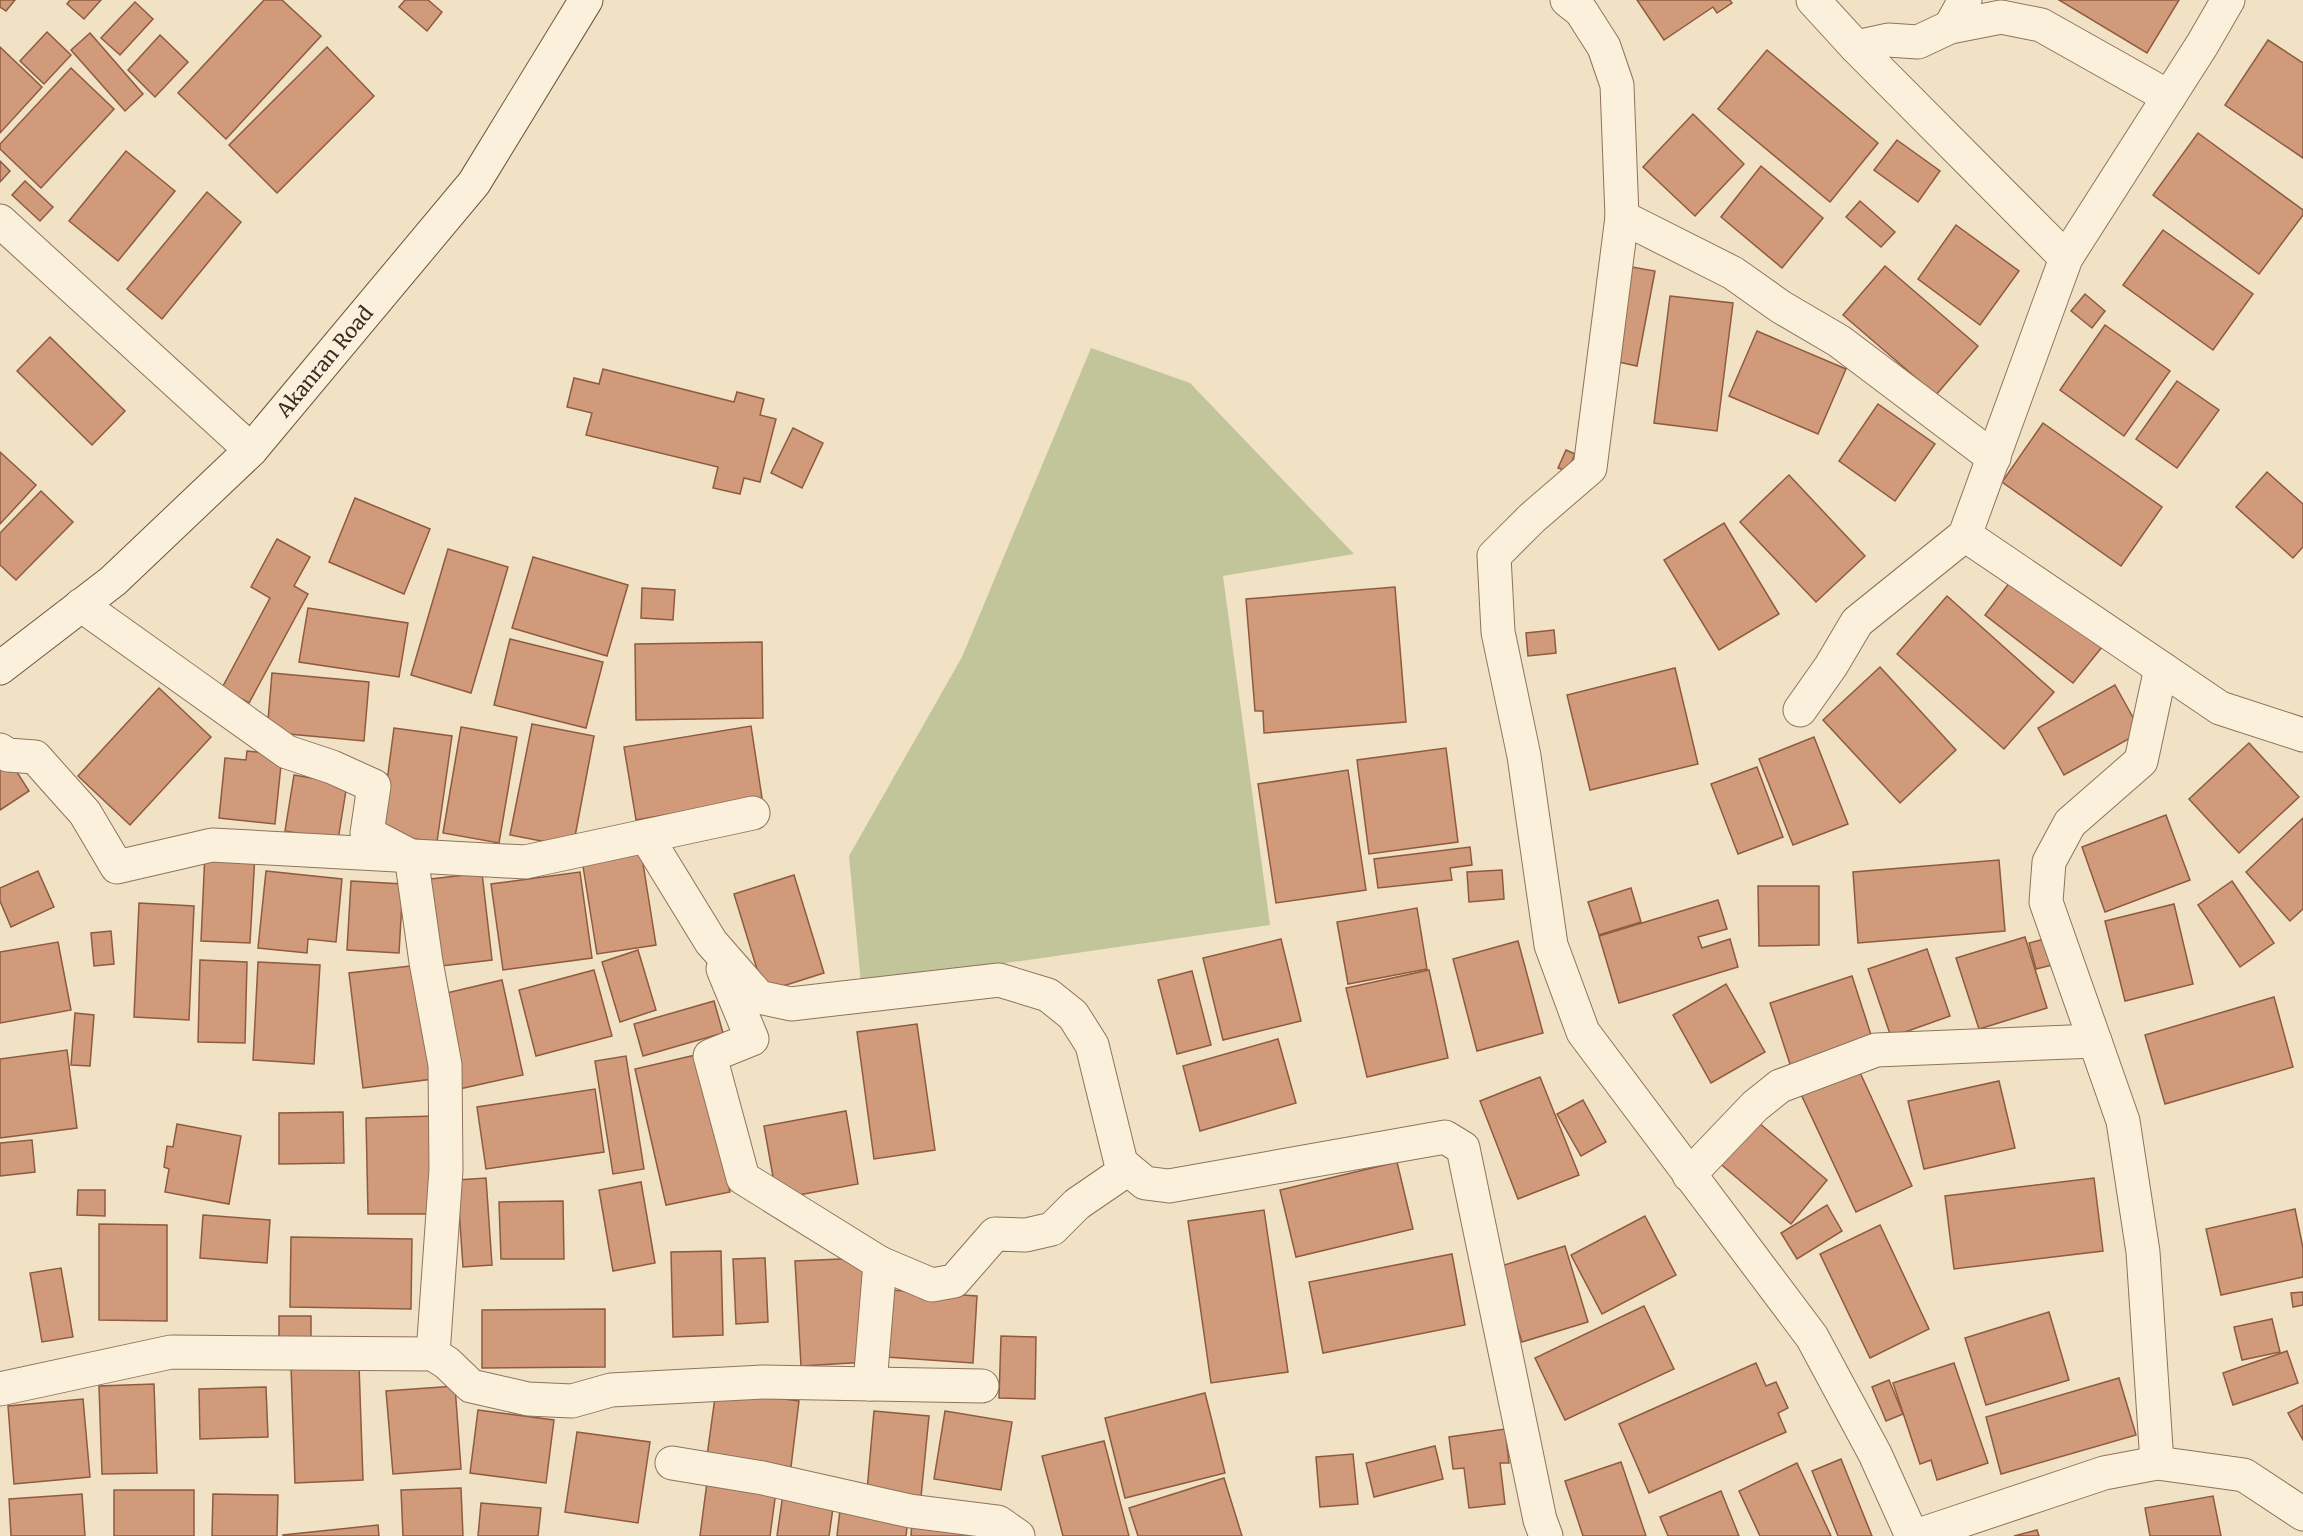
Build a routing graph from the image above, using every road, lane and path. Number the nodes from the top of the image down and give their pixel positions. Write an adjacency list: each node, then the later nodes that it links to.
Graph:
1 (586, 0): 11 (street, Akanran Road)
2 (1567, 0): 8 (street)
3 (1813, 0): 6 (street)
4 (2229, 0): 7 (street)
5 (1957, 14): 6 (street); 7 (street)
6 (1856, 47): 10 (street)
7 (2169, 97): 10 (street)
8 (1622, 217): 12 (street); 26 (street)
9 (0, 220): 11 (street)
10 (2066, 258): 12 (street)
11 (251, 450): 14 (street, Akanran Road)
12 (1994, 458): 13 (street)
13 (1965, 535): 16 (street); 17 (street)
14 (81, 605): 15 (street, Akanran Road); 22 (street)
15 (0, 668)
16 (2161, 668): 18 (street); 24 (street)
17 (1800, 710)
18 (2303, 735)
19 (0, 750): 22 (street)
20 (753, 813): 21 (street)
21 (646, 836): 22 (street); 23 (street)
22 (411, 856): 28 (street)
23 (711, 942): 25 (street); 27 (street)
24 (2095, 1041): 26 (street); 33 (street)
25 (1128, 1169): 27 (street); 36 (street)
26 (1689, 1174): 37 (street)
27 (880, 1263): 29 (street)
28 (433, 1354): 29 (street); 31 (street)
29 (870, 1384): 30 (street)
30 (982, 1386)
31 (0, 1389)
32 (672, 1463): 35 (street)
33 (2157, 1463): 34 (street); 37 (street)
34 (2303, 1514)
35 (1018, 1536)
36 (1546, 1536)
37 (1914, 1536)

